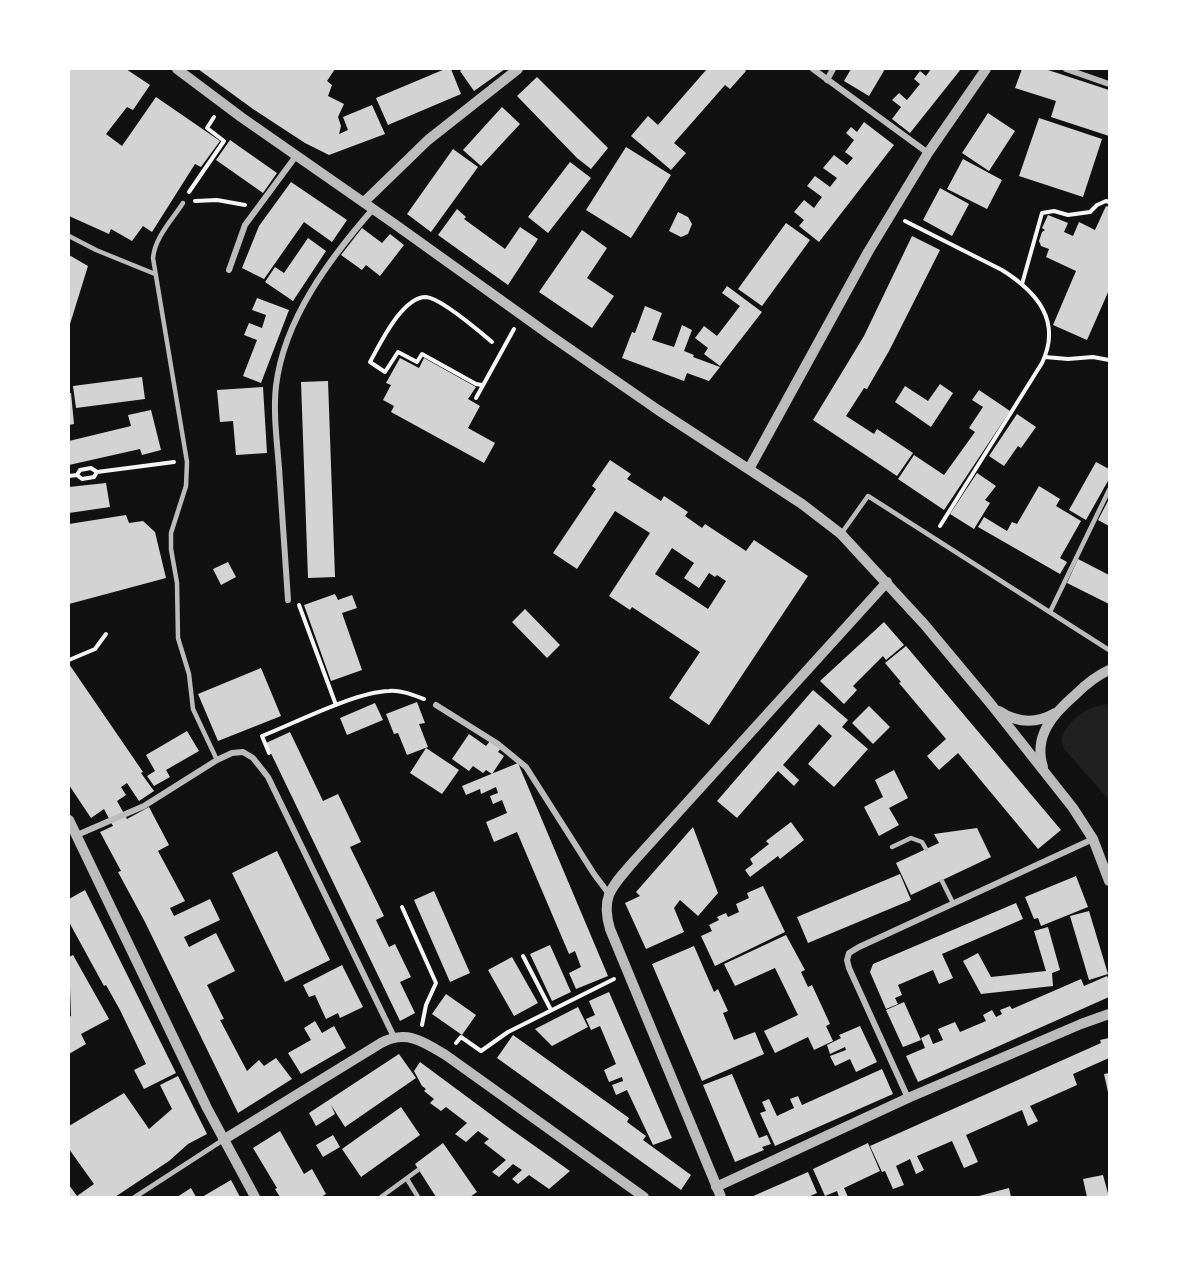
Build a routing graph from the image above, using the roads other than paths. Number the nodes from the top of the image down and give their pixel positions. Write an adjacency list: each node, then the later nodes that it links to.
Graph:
1 (177, 69): 10 (street)
2 (518, 69): 12 (street)
3 (813, 69): 7 (street)
4 (833, 69): 7 (street)
5 (986, 69): 9 (street)
6 (1066, 69): 8 (street)
7 (827, 80): 9 (street)
8 (1109, 84)
9 (928, 153): 16 (street)
10 (296, 156): 12 (street); 14 (street)
11 (183, 203): 15 (lane)
12 (368, 205): 16 (street); 20 (street)
13 (69, 236): 15 (lane)
14 (230, 270)
15 (155, 274): 27 (lane)
16 (749, 469): 18 (street)
17 (1109, 490): 21 (lane)
18 (841, 534): 19 (street); 21 (lane)
19 (887, 582): 24 (street); 36 (street)
20 (288, 600)
21 (1050, 612): 22 (lane)
22 (1109, 650)
23 (1109, 670): 26 (street)
24 (990, 703): 26 (street); 28 (street)
25 (436, 705): 36 (street)
26 (1059, 710): 28 (street)
27 (217, 760): 30 (street); 39 (street)
28 (1049, 778): 31 (street)
29 (69, 820): 30 (street)
30 (77, 835): 41 (street)
31 (1093, 839): 34 (street); 37 (street)
32 (891, 847): 33 (lane)
33 (926, 849)
34 (1109, 880)
35 (942, 881): 37 (lane)
36 (609, 894): 44 (street)
37 (953, 903): 40 (street)
38 (1109, 1014): 40 (street)
39 (394, 1037): 41 (street); 49 (street)
40 (908, 1098): 44 (street)
41 (223, 1140): 45 (street); 46 (street)
42 (418, 1170): 43 (lane)
43 (407, 1179): 47 (lane); 48 (lane)
44 (718, 1192)
45 (135, 1197)
46 (255, 1197)
47 (381, 1197)
48 (418, 1197)
49 (644, 1197)

